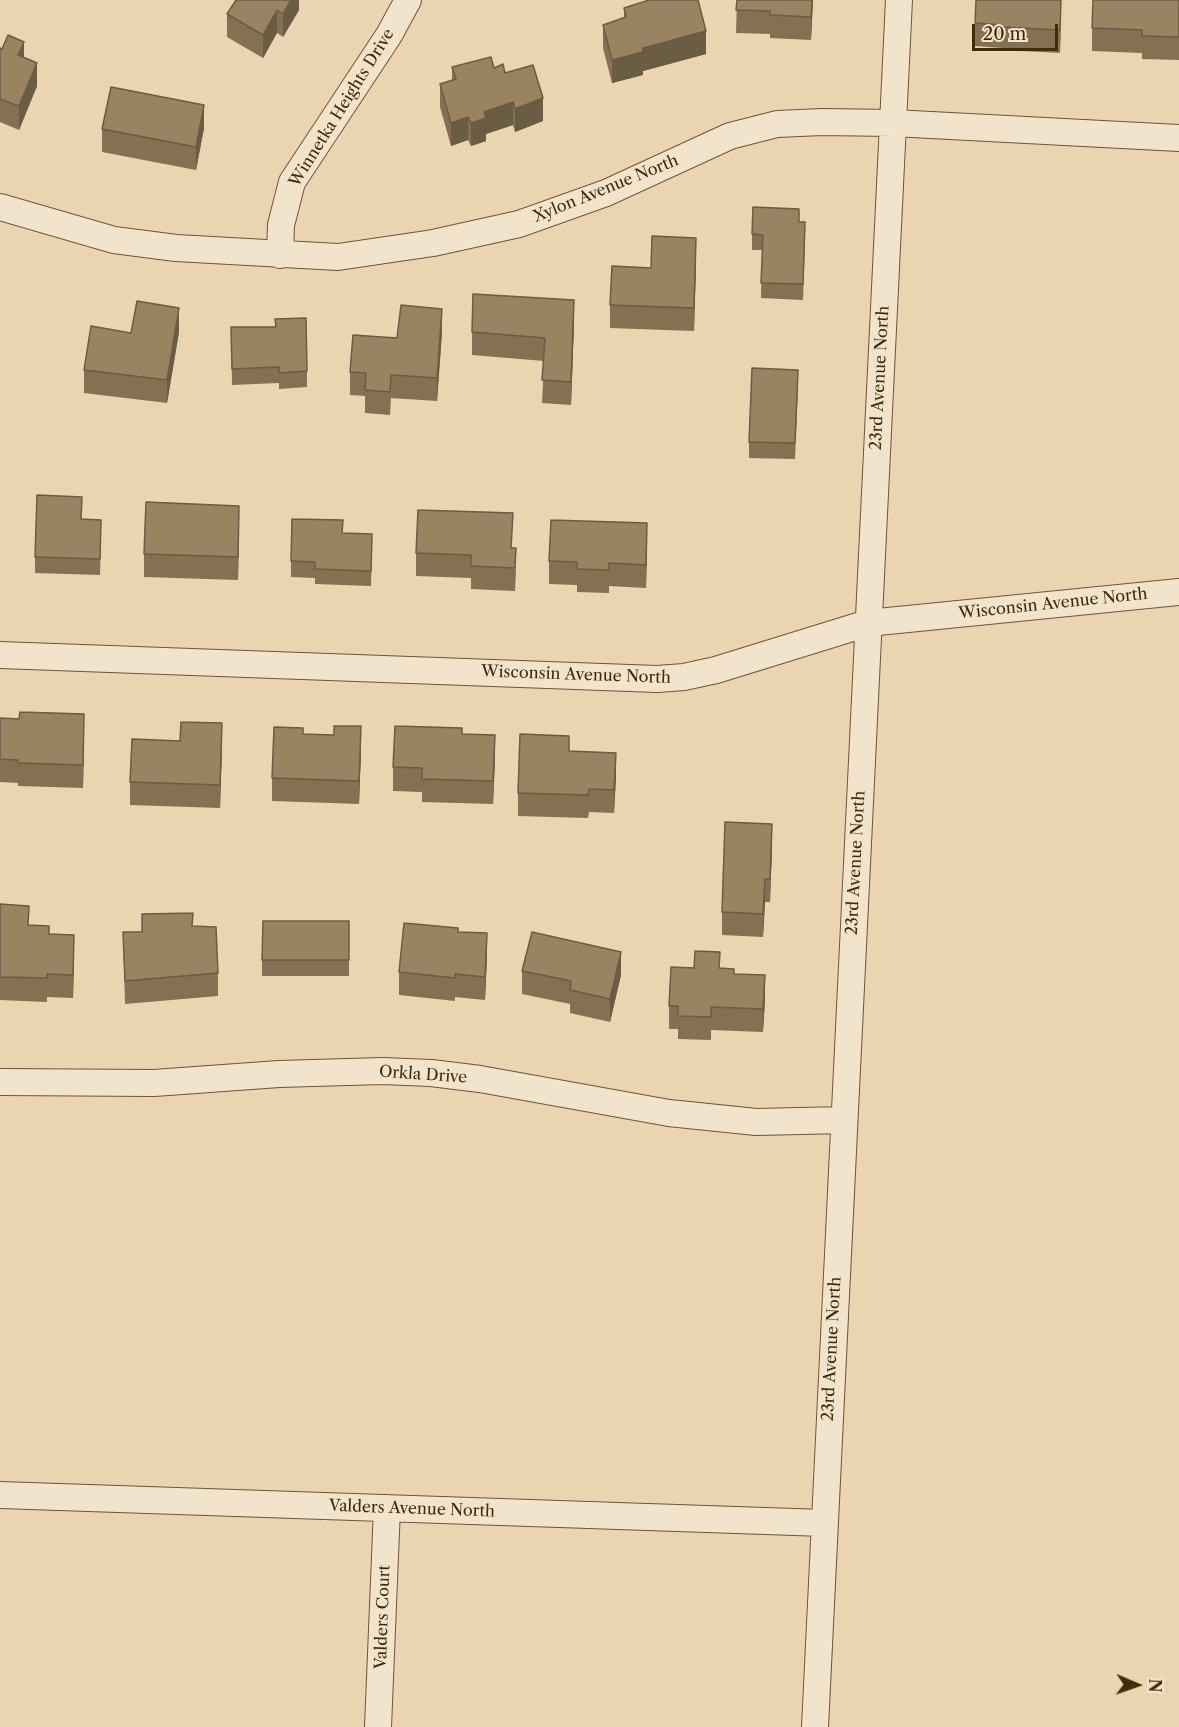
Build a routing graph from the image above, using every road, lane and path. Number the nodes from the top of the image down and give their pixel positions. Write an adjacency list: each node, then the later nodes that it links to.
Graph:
1 (408, 0): 6 (street, Winnetka Heights Drive)
2 (899, 0): 3 (street, 23rd Avenue North)
3 (893, 123): 4 (street, Xylon Avenue North); 6 (street, Xylon Avenue North); 8 (street, 23rd Avenue North)
4 (1179, 138)
5 (0, 207): 6 (street, Xylon Avenue North)
6 (280, 255)
7 (1179, 592): 8 (street, Wisconsin Avenue North)
8 (868, 623): 9 (street, Wisconsin Avenue North); 11 (street, 23rd Avenue North)
9 (0, 655)
10 (0, 1082): 11 (street, Orkla Drive)
11 (844, 1120): 14 (street, 23rd Avenue North)
12 (0, 1495): 13 (street, Valders Avenue North)
13 (387, 1508): 14 (street, Valders Avenue North); 15 (street, Valders Court)
14 (824, 1523): 16 (street, 23rd Avenue North)
15 (378, 1727)
16 (815, 1727)

